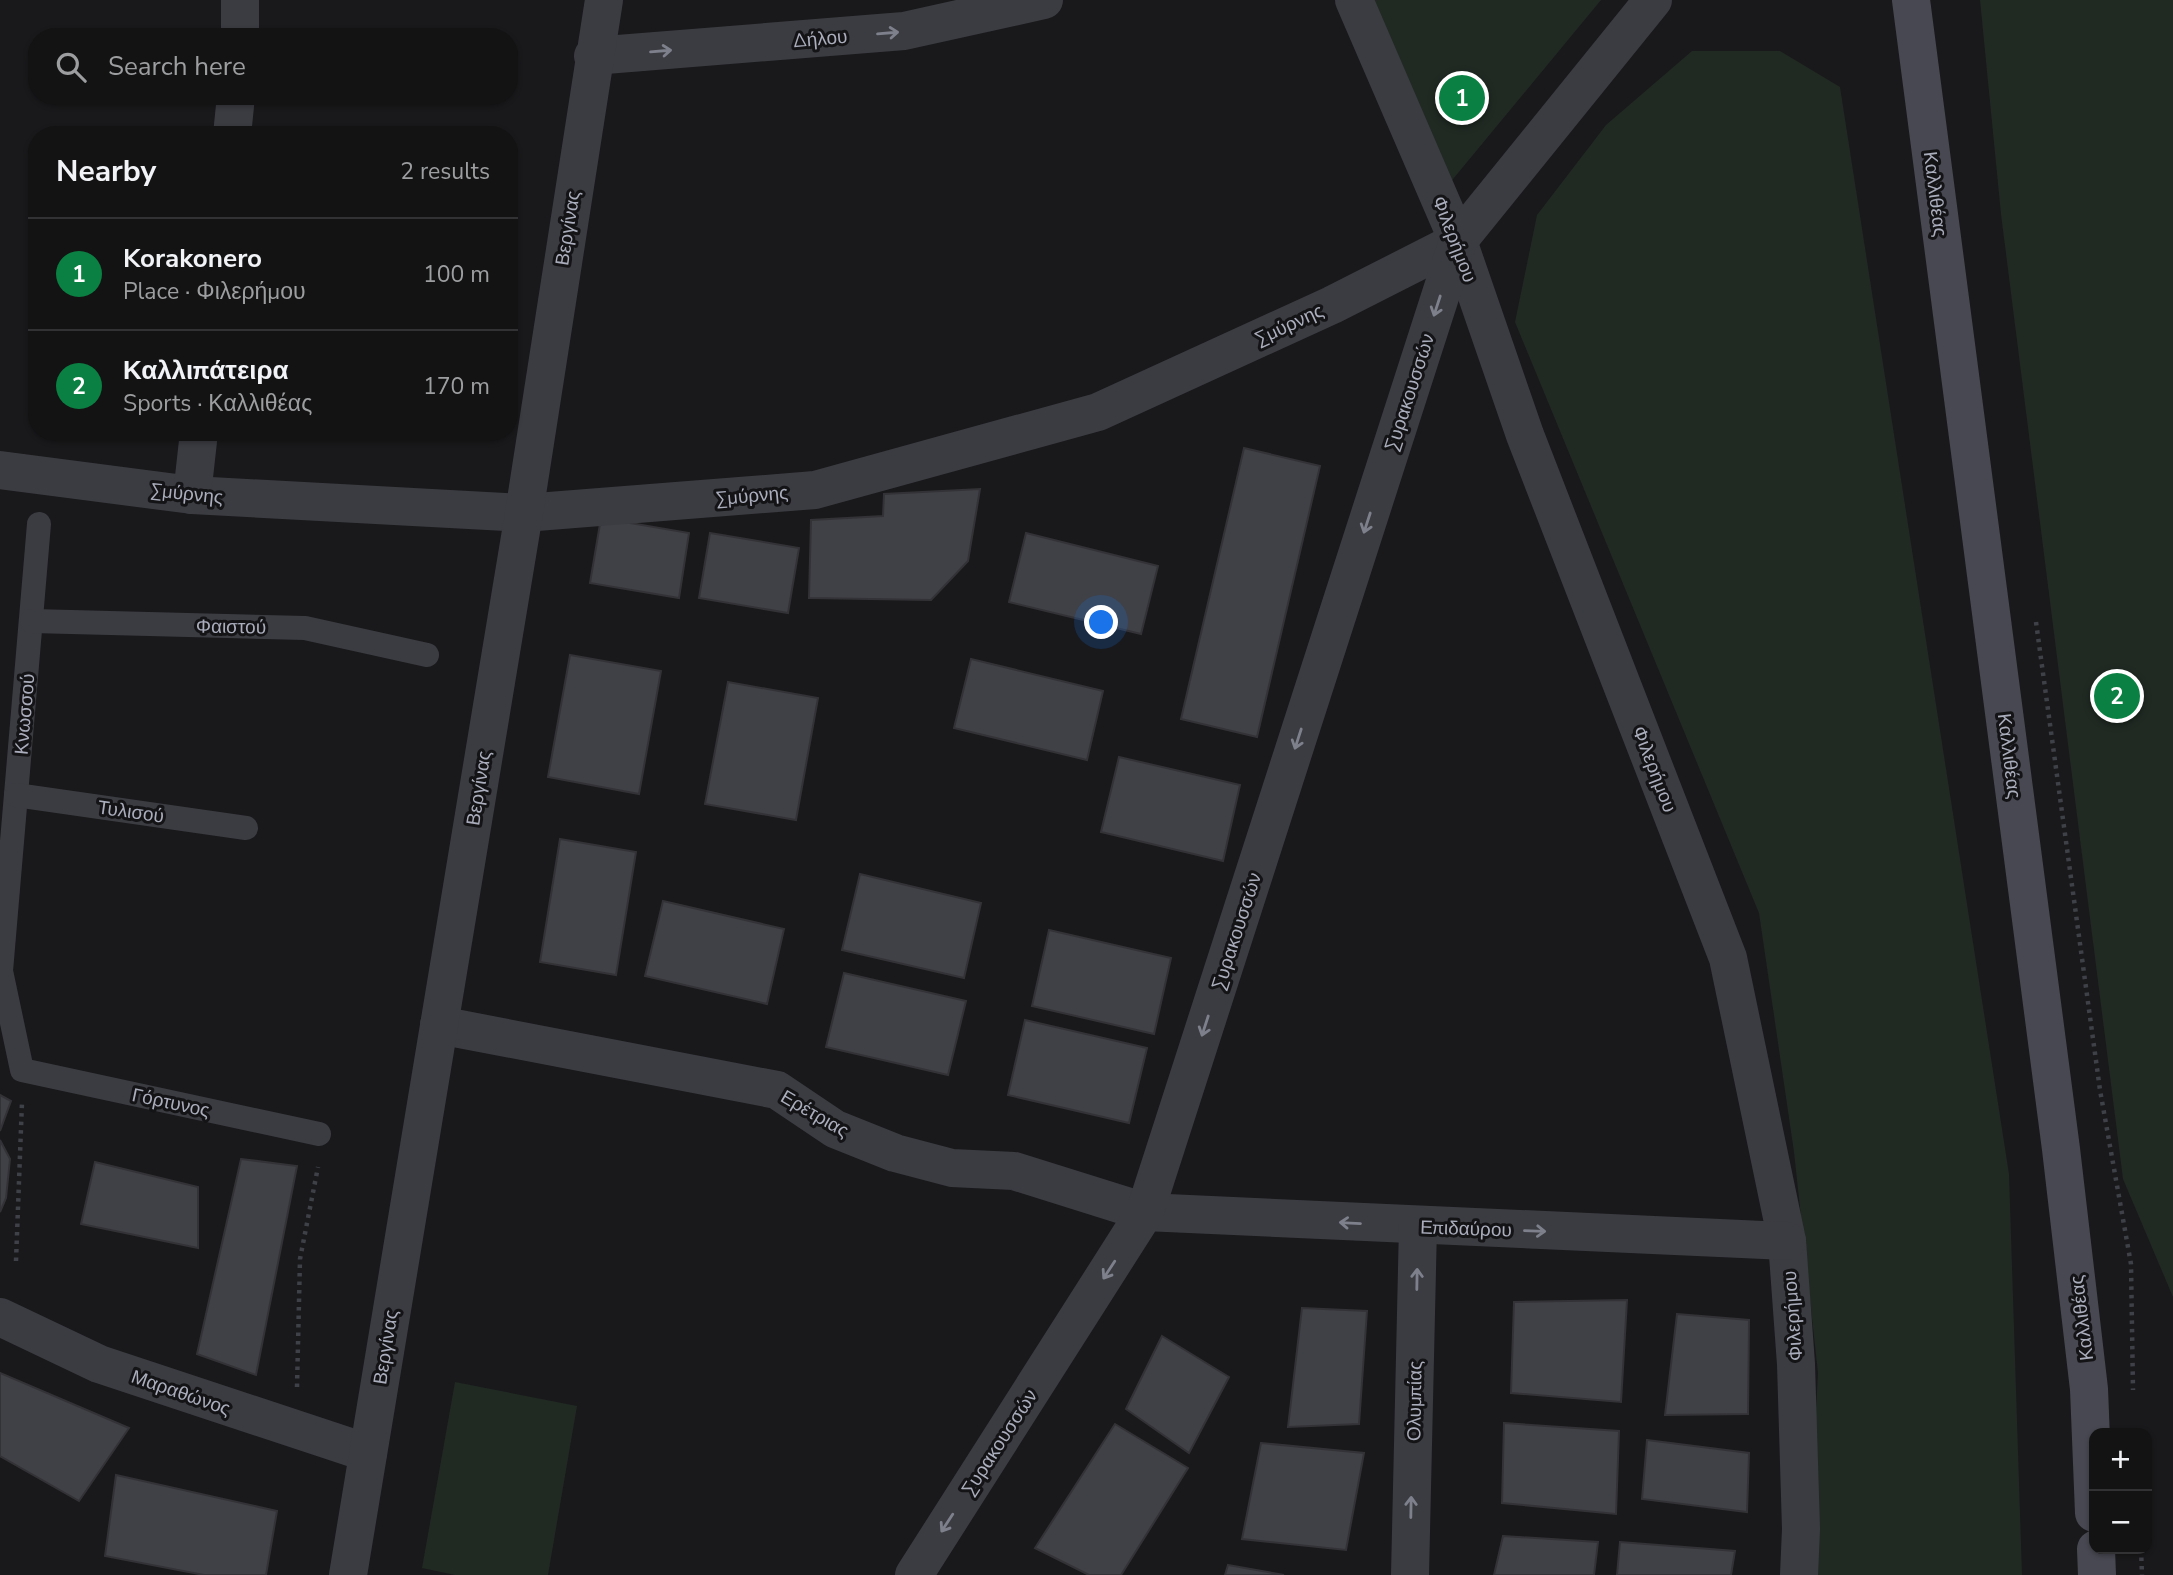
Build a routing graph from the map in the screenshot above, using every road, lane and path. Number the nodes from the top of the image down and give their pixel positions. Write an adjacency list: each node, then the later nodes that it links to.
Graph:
1 (240, 0): 7 (street)
2 (604, 0): 8 (street, Βεργίνας)
3 (1044, 0): 8 (street, Δήλου, one-way to 3)
4 (1354, 0): 11 (street, Φιλερήμου)
5 (1653, 0): 11 (street)
6 (1911, 0): 36 (main road, Καλλιθέας)
7 (240, 28)
8 (593, 56): 15 (street, Βεργίνας)
9 (235, 105): 10 (street)
10 (233, 126)
11 (1458, 241): 15 (street, Σμύρνης); 28 (street, Συρακουσσών, one-way to 28); 30 (street, Φιλερήμου)
12 (198, 441): 14 (street)
13 (0, 470): 14 (street, Σμύρνης)
14 (192, 495): 15 (street, Σμύρνης)
15 (524, 513): 23 (street, Βεργίνας)
16 (39, 524): 17 (lane, Κνωσσού)
17 (32, 621): 19 (lane, Φαιστού); 20 (lane, Κνωσσού)
18 (2036, 621): 33 (path)
19 (427, 655)
20 (16, 795): 21 (lane, Τυλισού); 22 (lane, Κνωσσού)
21 (246, 828)
22 (1, 971): 24 (lane, Κνωσσού)
23 (439, 1026): 28 (street, Ερέτριας); 35 (street, Βεργίνας)
24 (22, 1070): 25 (lane, Γόρτυνος)
25 (319, 1134)
26 (21, 1143): 31 (path)
27 (318, 1179): 34 (path)
28 (1145, 1212): 29 (street, Επιδαύρου, one-way to 28); 40 (street, Συρακουσσών, one-way to 40)
29 (1418, 1226): 30 (street, Επιδαύρου, one-way to 30); 41 (street, Ολυμπίας, one-way to 29)
30 (1787, 1241): 42 (street, Φιλερήμου)
31 (16, 1261)
32 (0, 1317): 34 (street, Μαραθώνος)
33 (2133, 1394)
34 (296, 1431): 35 (street, Μαραθώνος)
35 (368, 1453): 39 (street, Βεργίνας)
36 (2093, 1491)
37 (2096, 1554): 43 (main road)
38 (2141, 1554): 44 (path)
39 (348, 1575)
40 (914, 1575)
41 (1410, 1575)
42 (1798, 1575)
43 (2097, 1575)
44 (2142, 1575)

